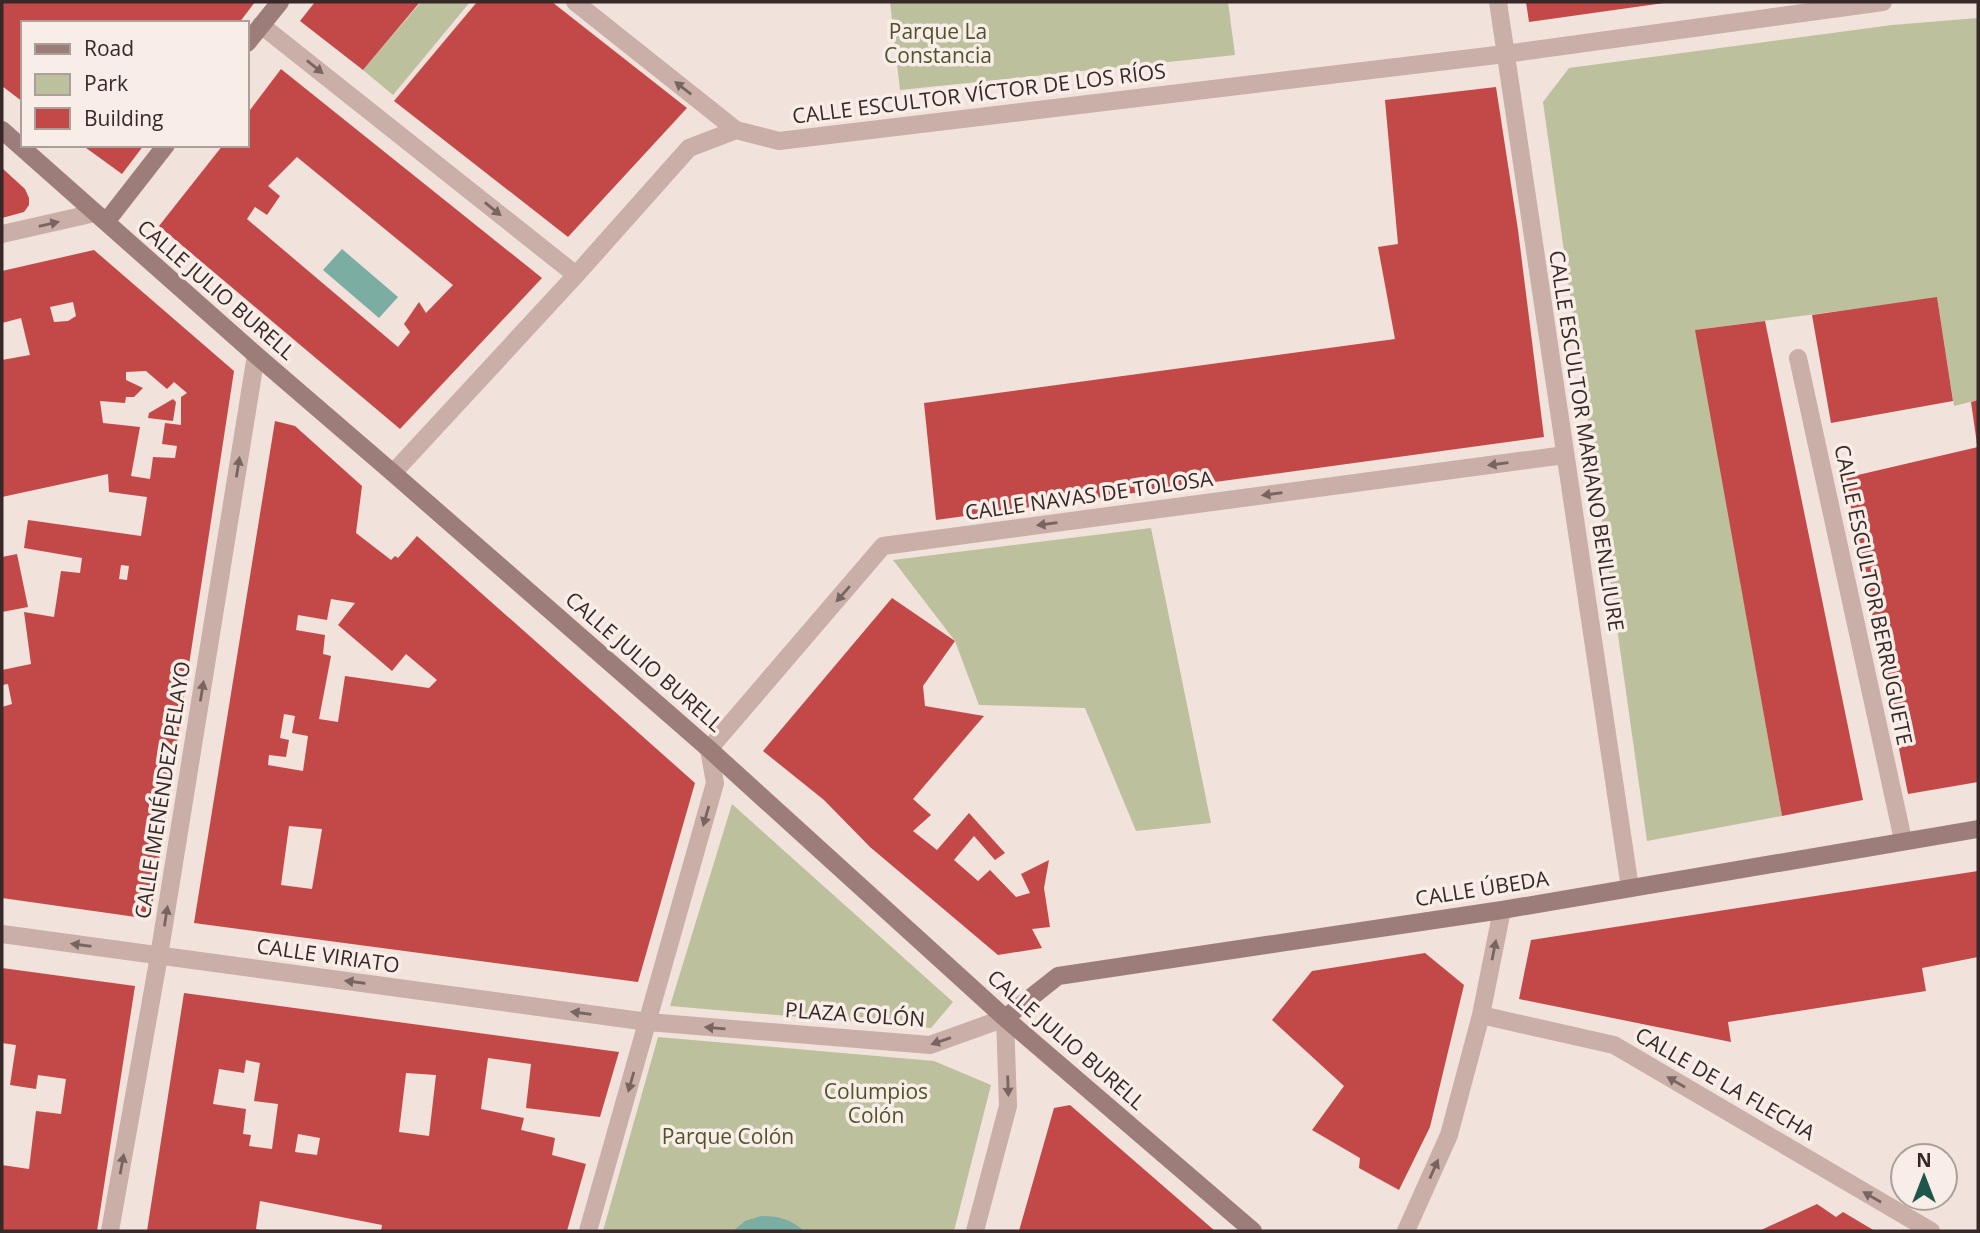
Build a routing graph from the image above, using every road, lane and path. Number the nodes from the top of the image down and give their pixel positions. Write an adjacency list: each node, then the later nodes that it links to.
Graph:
1 (280, 2): 5 (main road)
2 (575, 2): 9 (street, one-way to 2)
3 (1497, 2): 7 (street, CALLE ESCULTOR MARIANO BENLLIURE)
4 (1883, 2): 7 (street, CALLE ESCULTOR VÍCTOR DE LOS RÍOS)
5 (261, 25): 6 (main road); 15 (street, one-way to 15)
6 (248, 42)
7 (1505, 54): 9 (street, CALLE ESCULTOR VÍCTOR DE LOS RÍOS); 18 (street, CALLE ESCULTOR MARIANO BENLLIURE)
8 (2, 130): 10 (main road, CALLE JULIO BURELL)
9 (736, 130): 15 (street)
10 (21, 147)
11 (21, 147): 13 (main road, CALLE JULIO BURELL)
12 (164, 147): 13 (main road)
13 (100, 217): 14 (street, one-way to 13); 16 (main road, CALLE JULIO BURELL)
14 (2, 234)
15 (576, 275): 19 (street)
16 (256, 355): 19 (main road, CALLE JULIO BURELL); 26 (street, CALLE MENÉNDEZ PELAYO, one-way to 16)
17 (1798, 358): 22 (street, CALLE ESCULTOR BERRUGUETE)
18 (1565, 455): 20 (street, CALLE NAVAS DE TOLOSA, one-way to 20); 23 (street, CALLE ESCULTOR MARIANO BENLLIURE)
19 (393, 472): 20 (main road, CALLE JULIO BURELL)
20 (709, 750): 28 (main road, CALLE JULIO BURELL); 29 (street, one-way to 29)
21 (1978, 829): 22 (main road, CALLE ÚBEDA)
22 (1903, 840): 23 (main road, CALLE ÚBEDA)
23 (1630, 888): 24 (main road, CALLE ÚBEDA)
24 (1502, 910): 27 (street, one-way to 24); 28 (main road, CALLE ÚBEDA)
25 (2, 934): 26 (street, CALLE VIRIATO, one-way to 25)
26 (159, 956): 29 (street, CALLE VIRIATO, one-way to 26); 30 (street, CALLE MENÉNDEZ PELAYO, one-way to 26)
27 (1481, 1015): 34 (street, one-way to 27); 35 (street, CALLE DE LA FLECHA, one-way to 27)
28 (1005, 1018): 29 (street, PLAZA COLÓN, one-way to 29); 32 (street, one-way to 32); 33 (main road, CALLE JULIO BURELL)
29 (648, 1022): 31 (street, one-way to 31)
30 (110, 1231)
31 (587, 1231)
32 (975, 1231)
33 (1254, 1231)
34 (1406, 1231)
35 (1931, 1231)

